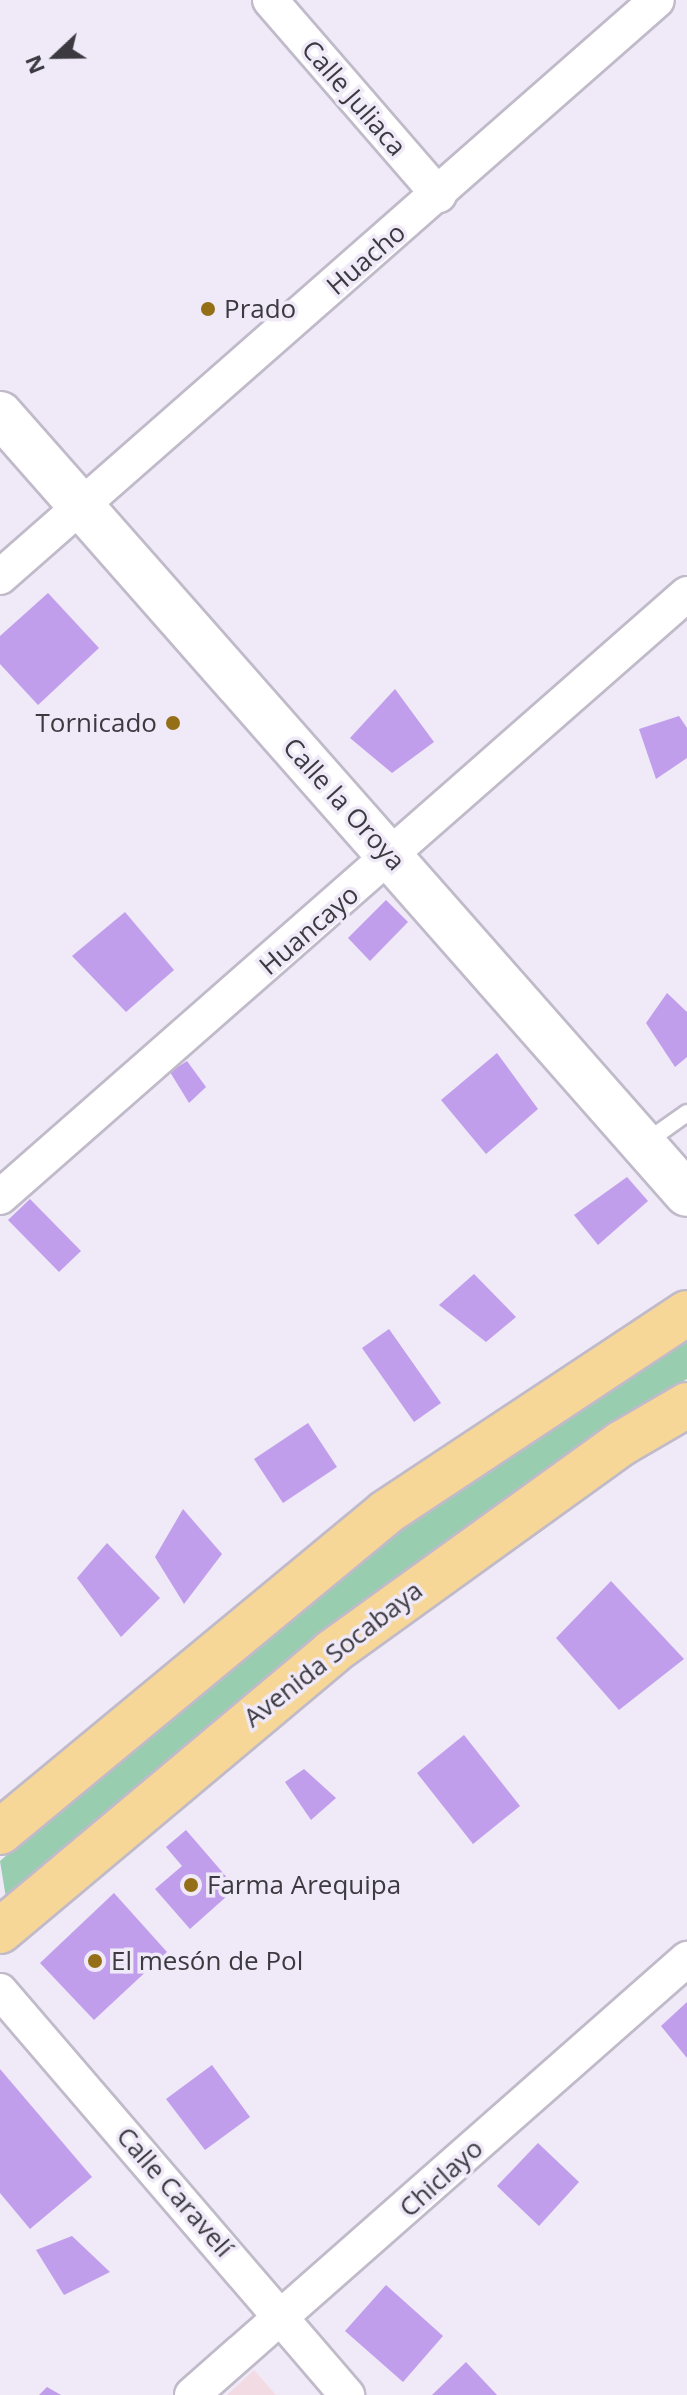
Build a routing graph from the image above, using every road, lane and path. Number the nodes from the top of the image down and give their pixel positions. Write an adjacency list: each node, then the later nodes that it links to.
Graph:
1 (270, 0): 3 (street, Calle Juliaca)
2 (657, 0): 3 (street, Huacho)
3 (439, 195): 5 (street, Huacho)
4 (0, 414): 5 (street, Calle la Oroya)
5 (81, 507): 6 (street, Huacho); 8 (street, Calle la Oroya)
6 (0, 577)
7 (687, 594): 8 (street, Huancayo)
8 (392, 858): 10 (street, Calle la Oroya); 12 (street, Huancayo)
9 (687, 1113): 10 (lane)
10 (645, 1143): 11 (street, Calle la Oroya)
11 (687, 1194)
12 (0, 1197)
13 (687, 1313): 15 (main road)
14 (687, 1405): 16 (main road, Avenida Socabaya)
15 (0, 1832)
16 (0, 1931)
17 (687, 1959): 19 (street, Chiclayo)
18 (0, 1991): 19 (street, Calle Caravelí)
19 (284, 2318): 20 (street, Chiclayo); 21 (street, Calle Caravelí)
20 (192, 2395)
21 (347, 2395)

